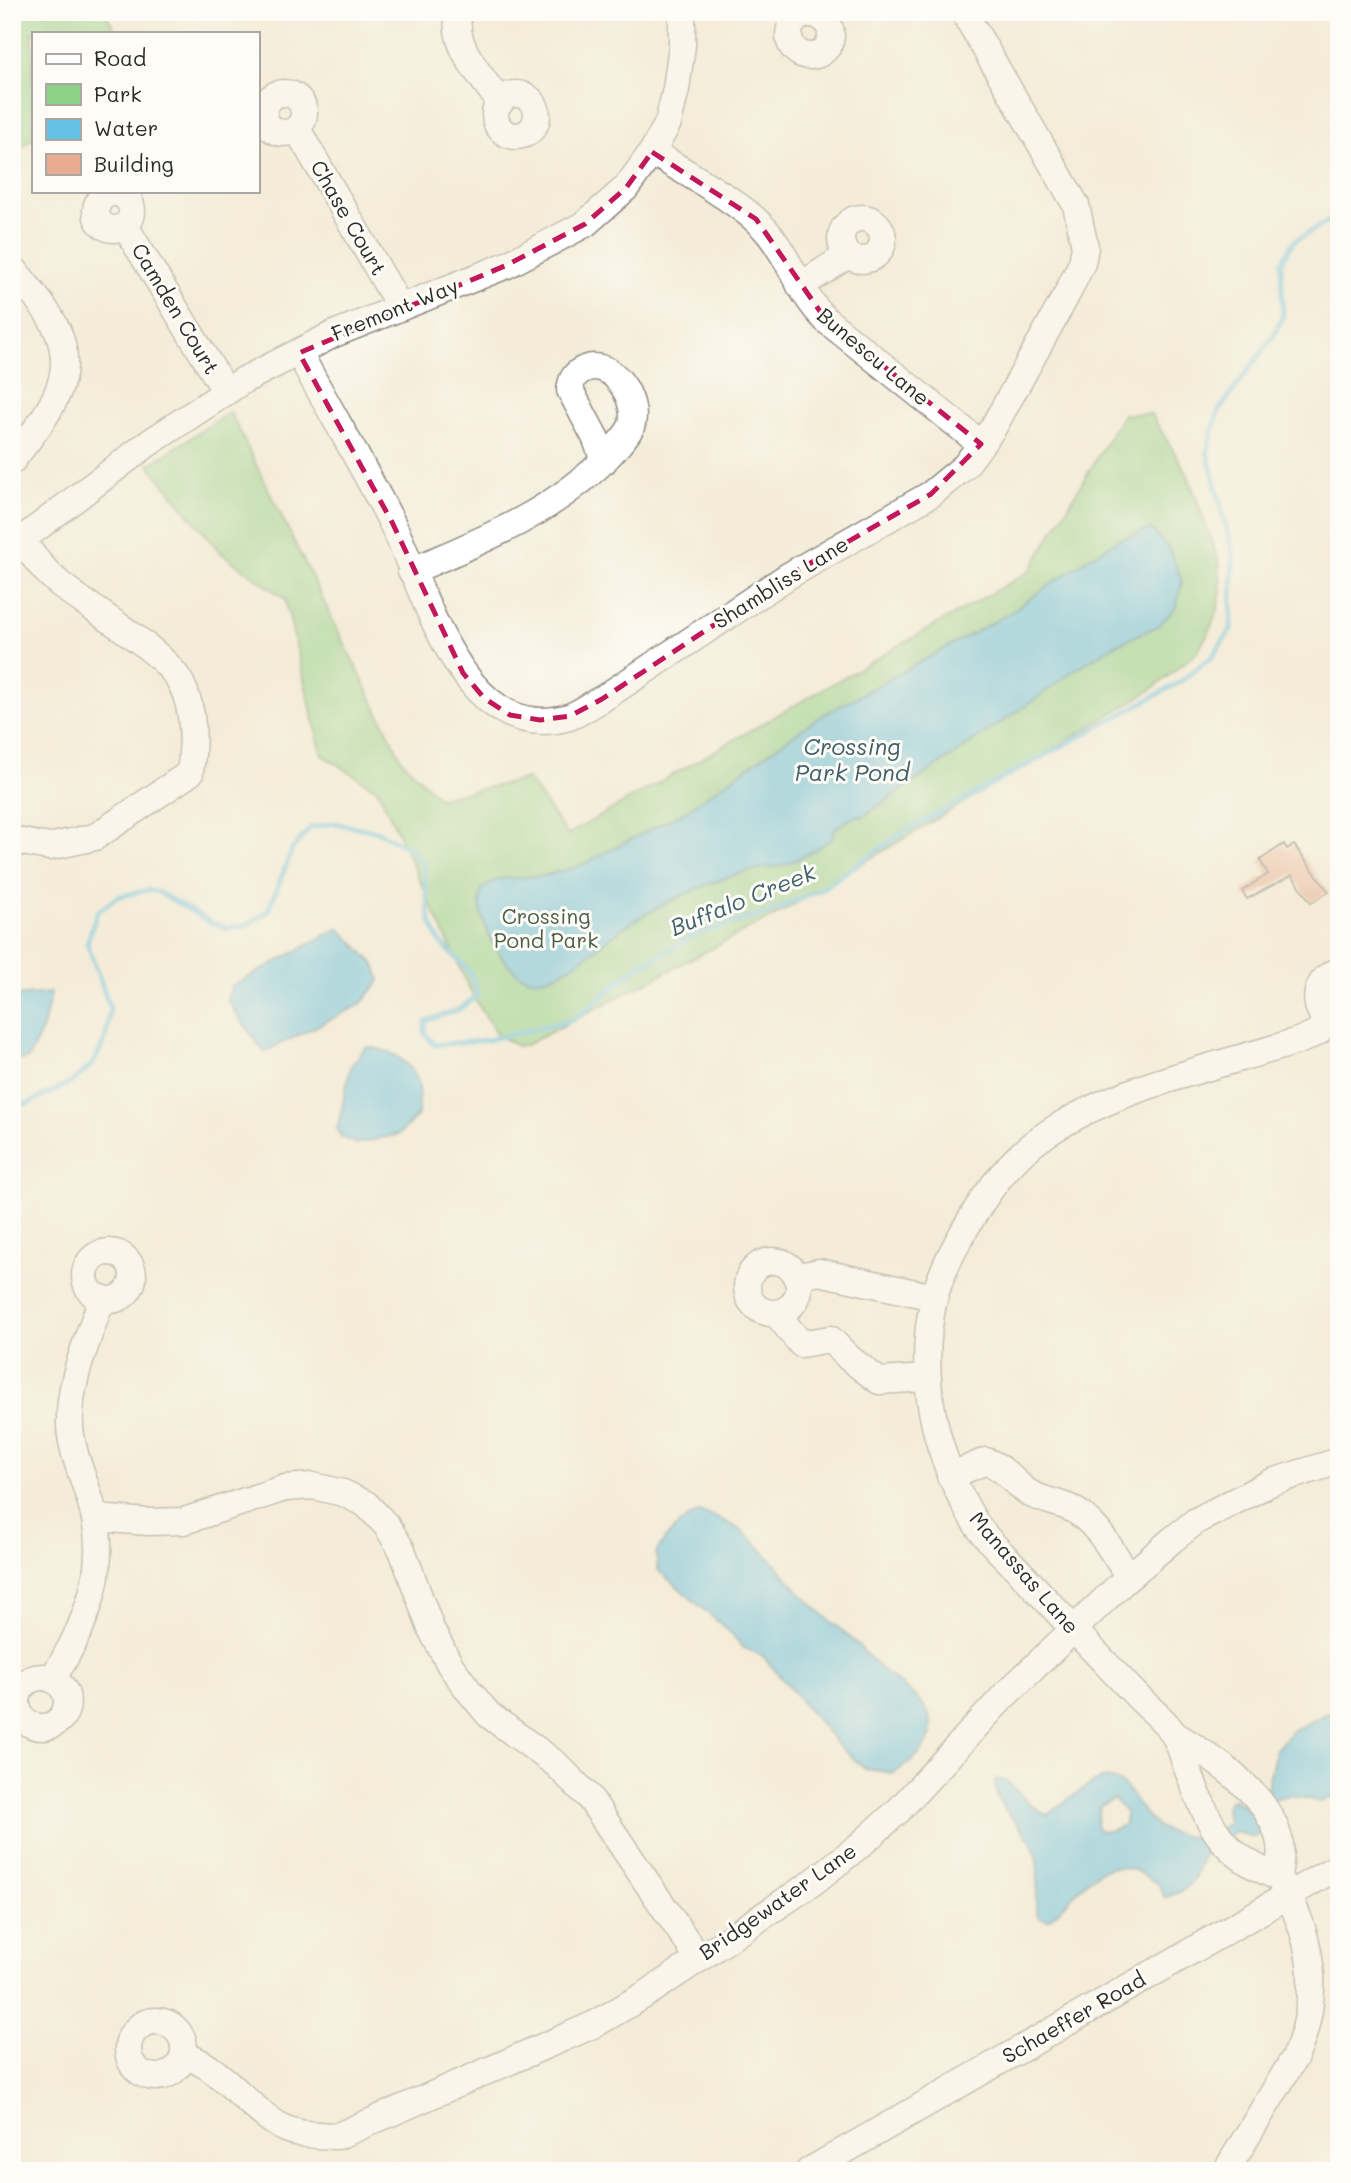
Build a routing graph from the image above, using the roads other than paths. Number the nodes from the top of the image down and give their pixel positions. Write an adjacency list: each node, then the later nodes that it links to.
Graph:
1 (459, 12): 4 (street)
2 (682, 12): 6 (street, Fremont Way)
3 (964, 12): 14 (street, Shambliss Lane)
4 (500, 103)
5 (297, 129): 11 (street, Chase Court)
6 (652, 152): 10 (street, Bunescu Lane); 11 (street, Fremont Way)
7 (125, 226): 13 (street, Camden Court)
8 (848, 255): 10 (street)
9 (12, 267): 15 (street)
10 (800, 286): 14 (street, Bunescu Lane)
11 (400, 307): 12 (street, Fremont Way)
12 (299, 353): 13 (street, Fremont Way); 18 (street, Shambliss Lane)
13 (226, 392): 17 (street, Fremont Way)
14 (981, 444): 18 (street, Shambliss Lane)
15 (12, 461)
16 (604, 461): 18 (street)
17 (17, 544): 19 (street)
18 (411, 571)
19 (12, 840)
20 (1339, 971): 21 (street)
21 (1332, 1023): 23 (street, Manassas Lane)
22 (796, 1277): 23 (street); 25 (street); 25 (street)
23 (934, 1297): 26 (street, Manassas Lane)
24 (102, 1298): 29 (street)
25 (776, 1313): 26 (street)
26 (928, 1378): 28 (street, Manassas Lane)
27 (1339, 1461): 30 (street, Bridgewater Lane)
28 (950, 1476): 30 (street); 31 (street, Manassas Lane)
29 (95, 1518): 32 (street); 38 (street)
30 (1129, 1577): 31 (street, Bridgewater Lane)
31 (1074, 1630): 33 (street, Manassas Lane); 38 (street, Bridgewater Lane)
32 (52, 1679)
33 (1174, 1734): 34 (street); 35 (street, Manassas Lane)
34 (1244, 1785): 35 (street); 37 (street)
35 (1204, 1810): 37 (street, Manassas Lane)
36 (1339, 1866): 37 (street, Schaeffer Road)
37 (1283, 1886): 40 (street, Schaeffer Road); 41 (street)
38 (699, 1959): 39 (street, Bridgewater Lane)
39 (184, 2055)
40 (809, 2171)
41 (1226, 2171)

